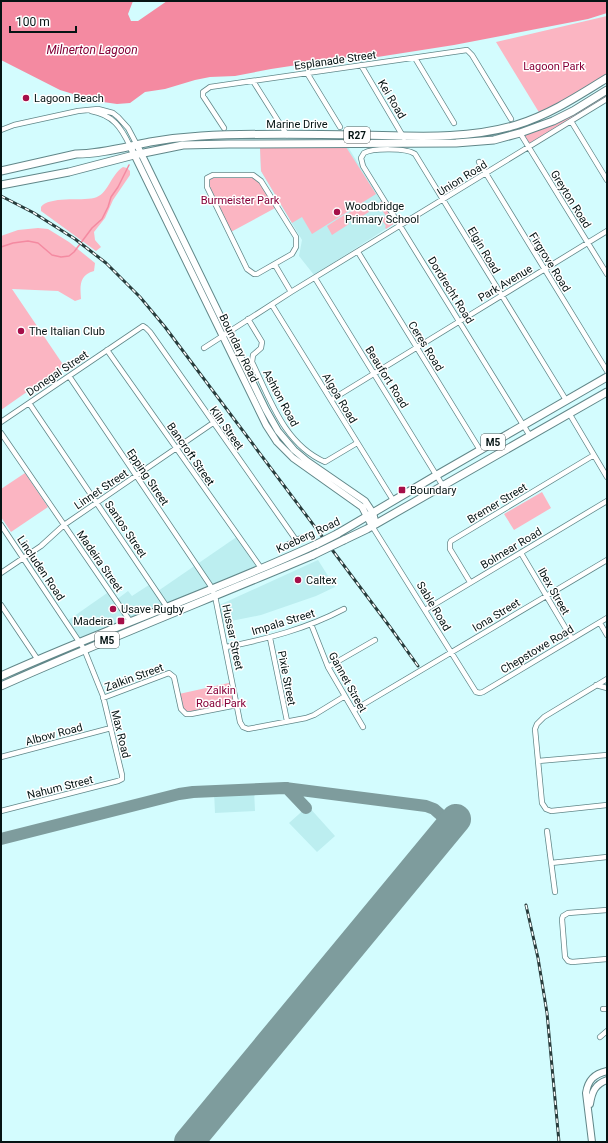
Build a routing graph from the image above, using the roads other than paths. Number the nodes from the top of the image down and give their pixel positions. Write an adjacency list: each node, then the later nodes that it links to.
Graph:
1 (415, 58): 2 (street, Esplanade Street); 9 (street, Esplanade Street); 11 (street)
2 (361, 65): 3 (street, Esplanade Street); 17 (street, Kei Road)
3 (307, 73): 5 (street, Esplanade Street); 12 (street)
4 (607, 78): 17 (main road, Marine Drive / R27)
5 (253, 80): 13 (street, Esplanade Street); 16 (street)
6 (607, 90): 15 (main road, Marine Drive / R27)
7 (607, 99): 10 (street, Union Road)
8 (86, 110): 14 (street); 18 (street); 18 (street)
9 (511, 119)
10 (571, 121): 19 (street, Union Road); 25 (street)
11 (454, 123)
12 (340, 127)
13 (224, 128)
14 (1, 130)
15 (520, 133): 17 (main road, Marine Drive / R27); 19 (street, Greyton Road)
16 (287, 135): 17 (main road, Marine Drive / R27); 18 (main road, Marine Drive / R27)
17 (404, 140): 21 (main road, Marine Drive / R27)
18 (133, 146): 21 (main road); 23 (main road, Marine Drive / R27)
19 (528, 147): 24 (street, Union Road); 30 (street, Greyton Road)
20 (364, 153): 27 (street, Elgin Road); 28 (street, Dordrecht Road)
21 (137, 154): 26 (main road, Marine Drive / R27); 42 (main road, Boundary Road); 43 (main road, Boundary Road)
22 (479, 162): 24 (street, Firgrove Road)
23 (1, 171)
24 (486, 174): 27 (street, Union Road); 33 (street, Firgrove Road)
25 (607, 180)
26 (1, 185)
27 (443, 200): 28 (street, Union Road); 37 (street, Elgin Road)
28 (401, 226): 31 (street, Union Road); 40 (street, Dordrecht Road)
29 (607, 231): 30 (street, Park Avenue)
30 (588, 243): 33 (street, Park Avenue); 34 (street, Greyton Road)
31 (358, 252): 35 (street, Union Road); 45 (street, Ceres Road)
32 (275, 265): 32 (street); 36 (street)
33 (544, 269): 37 (street, Park Avenue); 47 (street, Firgrove Road)
34 (607, 274)
35 (315, 278): 36 (street, Union Road); 48 (street, Beaufort Road)
36 (291, 292): 38 (street, Union Road)
37 (501, 296): 40 (street, Park Avenue); 53 (street, Elgin Road)
38 (272, 305): 39 (street, Union Road); 52 (street, Algoa Road)
39 (248, 320): 42 (street, Union Road); 61 (street, Ashton Road)
40 (459, 322): 45 (street, Park Avenue); 58 (street, Dordrecht Road)
41 (143, 326): 46 (street, Donegal Street); 57 (street, Kiln Street)
42 (228, 332): 43 (street, Union Road); 72 (main road, Boundary Road)
43 (222, 335): 44 (street, Union Road); 72 (main road, Boundary Road)
44 (204, 348)
45 (417, 348): 48 (street, Park Avenue); 63 (street, Ceres Road)
46 (107, 350): 49 (street, Donegal Street); 62 (street, Bancroft Street)
47 (607, 371)
48 (374, 374): 52 (street, Park Avenue); 65 (street, Beaufort Road)
49 (69, 376): 54 (street, Donegal Street); 67 (street, Epping Street)
50 (607, 377): 53 (main road, Koeberg Road / M5)
51 (607, 392): 55 (main road, Koeberg Road / M5)
52 (331, 400): 61 (street, Algoa Road)
53 (566, 400): 58 (main road, Koeberg Road / M5)
54 (29, 403): 56 (street, Donegal Street); 71 (street, Santos Street)
55 (569, 413): 60 (main road, Koeberg Road / M5); 64 (street)
56 (1, 422)
57 (213, 423): 62 (street, Linnet Street); 76 (street, Kiln Street)
58 (523, 425): 60 (street, Dordrecht Road); 63 (main road, Koeberg Road / M5)
59 (1, 433): 74 (street, Madeira Street)
60 (530, 436): 68 (main road, Koeberg Road / M5)
61 (357, 442): 69 (street, Algoa Road)
62 (177, 448): 67 (street, Linnet Street); 80 (street, Bancroft Street)
63 (480, 450): 65 (main road, Koeberg Road / M5)
64 (594, 455): 66 (street); 82 (street, Bremer Street)
65 (437, 474): 68 (street, Beaufort Road); 69 (main road, Koeberg Road / M5)
66 (606, 474)
67 (137, 476): 71 (street, Linnet Street); 83 (street, Epping Street)
68 (443, 486): 75 (main road, Koeberg Road / M5)
69 (393, 500): 72 (main road, Koeberg Road / M5)
70 (607, 501): 77 (street, Bolmear Road)
71 (97, 503): 74 (street, Linnet Street); 87 (street, Santos Street)
72 (370, 515): 75 (main road); 80 (main road, Koeberg Road / M5, bridge)
73 (1, 524): 78 (street, Lincluden Road)
74 (64, 525): 78 (street, Linnet Street); 91 (street, Madeira Street)
75 (374, 526): 84 (main road, Koeberg Road / M5, bridge); 89 (street, Sable Road)
76 (279, 549)
77 (521, 553): 82 (street, Bolmear Road); 85 (street, Ibex Street)
78 (24, 558): 81 (street, Linnet Street); 98 (street, Lincluden Road)
79 (607, 560): 85 (street, Iona Street)
80 (261, 568): 83 (main road, Koeberg Road / M5)
81 (1, 573)
82 (470, 582): 89 (street, Bolmear Road)
83 (212, 589): 84 (street, Epping Street); 87 (main road, Koeberg Road / M5)
84 (215, 596): 99 (street, Hussar Street); 100 (main road, Koeberg Road / M5)
85 (547, 596): 96 (street, Ibex Street); 101 (street, Iona Street)
86 (1, 605): 102 (street)
87 (167, 607): 91 (main road, Koeberg Road / M5)
88 (344, 609): 93 (street, Impala Street)
89 (425, 610): 101 (street, Sable Road)
90 (607, 618): 92 (street, Chepstowe Road)
91 (130, 621): 98 (main road, Koeberg Road / M5)
92 (600, 623): 94 (street); 96 (street, Chepstowe Road)
93 (311, 624): 95 (street, Impala Street); 103 (street, Gannet Street)
94 (607, 635)
95 (270, 638): 99 (street, Impala Street); 116 (street, Pixie Street)
96 (572, 639): 111 (street, Chepstowe Road)
97 (375, 640): 103 (street)
98 (80, 642): 100 (street, Lincluden Road); 102 (main road, Koeberg Road / M5)
99 (226, 647): 114 (street, Hussar Street)
100 (84, 649): 109 (main road, Koeberg Road / M5); 113 (street, Max Road)
101 (451, 653): 111 (street, Sable Road); 115 (street, Iona Street)
102 (38, 660): 106 (main road, Koeberg Road / M5)
103 (328, 667): 112 (street, Gannet Street)
104 (175, 669): 105 (street)
105 (172, 674): 113 (street, Zalkin Street); 114 (street, Zalkin Street)
106 (1, 676)
107 (607, 679): 108 (street)
108 (596, 685): 110 (street); 121 (street)
109 (1, 686)
110 (607, 688)
111 (476, 692)
112 (345, 696): 115 (street, Gannet Street); 116 (street)
113 (103, 698): 118 (street, Max Road)
114 (237, 706): 116 (street, Hussar Street)
115 (354, 710): 117 (street, Gannet Street)
116 (287, 721)
117 (363, 727)
118 (111, 728): 120 (street, Albow Road); 122 (street, Max Road)
119 (607, 754): 121 (street)
120 (1, 757)
121 (538, 761): 123 (street)
122 (122, 779): 124 (street, Nahum Street)
123 (607, 805)
124 (1, 811)
125 (547, 831): 127 (street)
126 (607, 857): 127 (street)
127 (551, 863): 128 (street)
128 (555, 892)
129 (607, 910): 130 (street)
130 (607, 959)
131 (607, 1031): 132 (street)
132 (600, 1037)
133 (607, 1071): 135 (main road)
134 (607, 1080): 135 (main road)
135 (589, 1109): 136 (main road)
136 (592, 1142)

